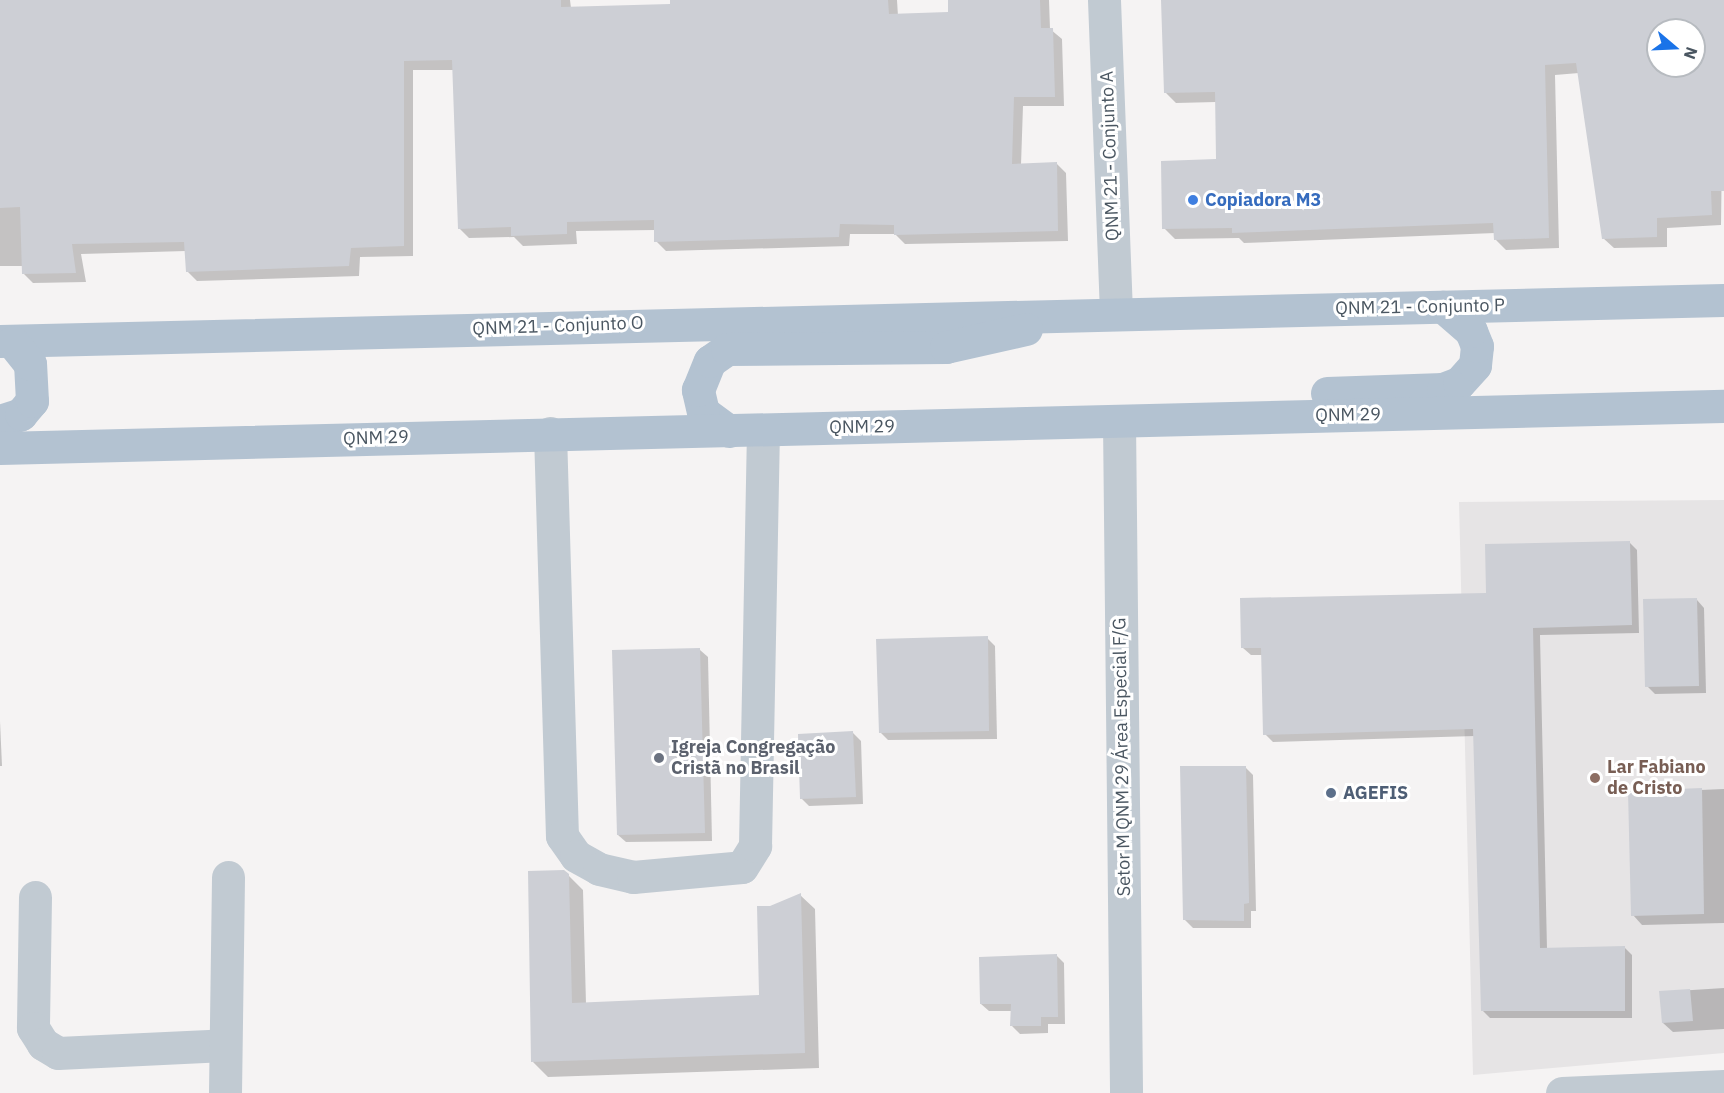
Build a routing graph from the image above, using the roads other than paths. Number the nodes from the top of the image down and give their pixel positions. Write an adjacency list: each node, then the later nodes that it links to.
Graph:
1 (1104, 0): 4 (street, QNM 21 - Conjunto A)
2 (1724, 300): 3 (main road, QNM 21 - Conjunto P)
3 (1443, 307): 4 (main road, QNM 21 - Conjunto P); 7 (main road)
4 (1105, 312): 5 (main road, QNM 21 - Conjunto O); 11 (main road)
5 (6, 342): 8 (main road)
6 (1724, 406): 7 (main road, QNM 29)
7 (1191, 419): 9 (main road, QNM 29)
8 (0, 421)
9 (1119, 421): 10 (main road, QNM 29); 20 (street, Setor M QNM 29 Área Especial F/G)
10 (763, 430): 11 (main road, QNM 29); 12 (street)
11 (729, 431): 12 (main road, QNM 29)
12 (550, 433): 13 (main road, QNM 29)
13 (0, 448)
14 (228, 877): 16 (street)
15 (35, 897): 16 (street)
16 (225, 1045): 19 (street)
17 (1724, 1086): 18 (street)
18 (1678, 1089): 21 (street)
19 (225, 1093)
20 (1126, 1093)
21 (1562, 1093)

